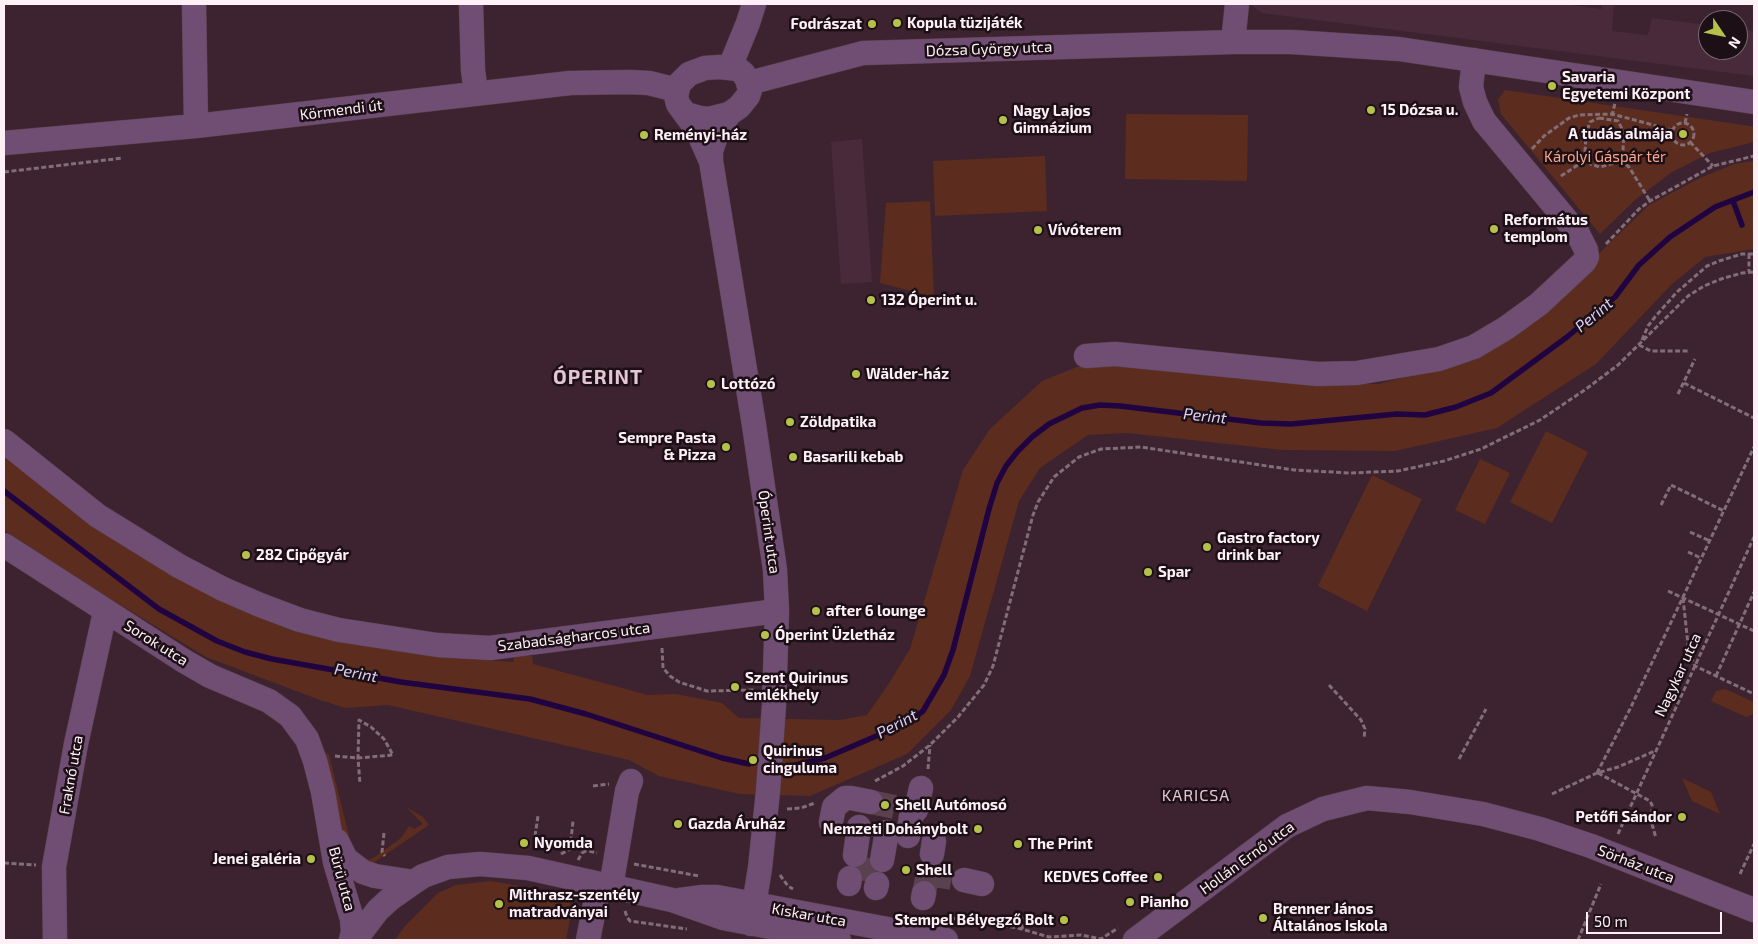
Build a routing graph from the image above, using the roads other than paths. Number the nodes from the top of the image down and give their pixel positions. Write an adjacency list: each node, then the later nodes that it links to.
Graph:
1 (194, 4): 14 (street)
2 (471, 4): 10 (street)
3 (754, 4): 7 (street)
4 (1238, 4): 5 (street)
5 (1233, 42): 6 (street); 8 (street, Dózsa György utca)
6 (1474, 60): 11 (street); 17 (street)
7 (730, 67): 8 (street); 9 (street)
8 (749, 83): 13 (street)
9 (676, 90): 10 (street, Körmendi út); 12 (street)
10 (476, 94): 14 (street, Körmendi út)
11 (1754, 102)
12 (686, 114): 13 (street); 16 (street, Óperint utca)
13 (730, 114): 16 (street, Óperint utca)
14 (196, 126): 15 (street, Körmendi út)
15 (4, 143)
16 (711, 161): 20 (street, Óperint utca)
17 (1086, 356)
18 (4, 441): 20 (street, Szabadságharcos utca)
19 (4, 545): 21 (street, Sorok utca)
20 (777, 611): 33 (street, Óperint utca)
21 (105, 612): 22 (street, Sorok utca); 35 (street, Fraknó utca)
22 (307, 739): 26 (street, Bürü utca)
23 (631, 781): 31 (street)
24 (915, 787): 29 (street)
25 (870, 792): 27 (street)
26 (328, 818): 30 (street, Bürü utca); 36 (street, Bürü utca)
27 (831, 822)
28 (1516, 823): 32 (street, Sörház utca); 34 (street, Hollán Ernő utca)
29 (868, 858)
30 (414, 882): 31 (street, Kiskar utca); 37 (street, Kiskar utca)
31 (605, 885): 33 (street, Kiskar utca); 38 (street)
32 (1754, 910)
33 (753, 915): 39 (street, Kiskar utca); 40 (street, Kiskar utca)
34 (1128, 933)
35 (55, 940)
36 (351, 940)
37 (355, 940)
38 (588, 940)
39 (839, 940)
40 (946, 940)

